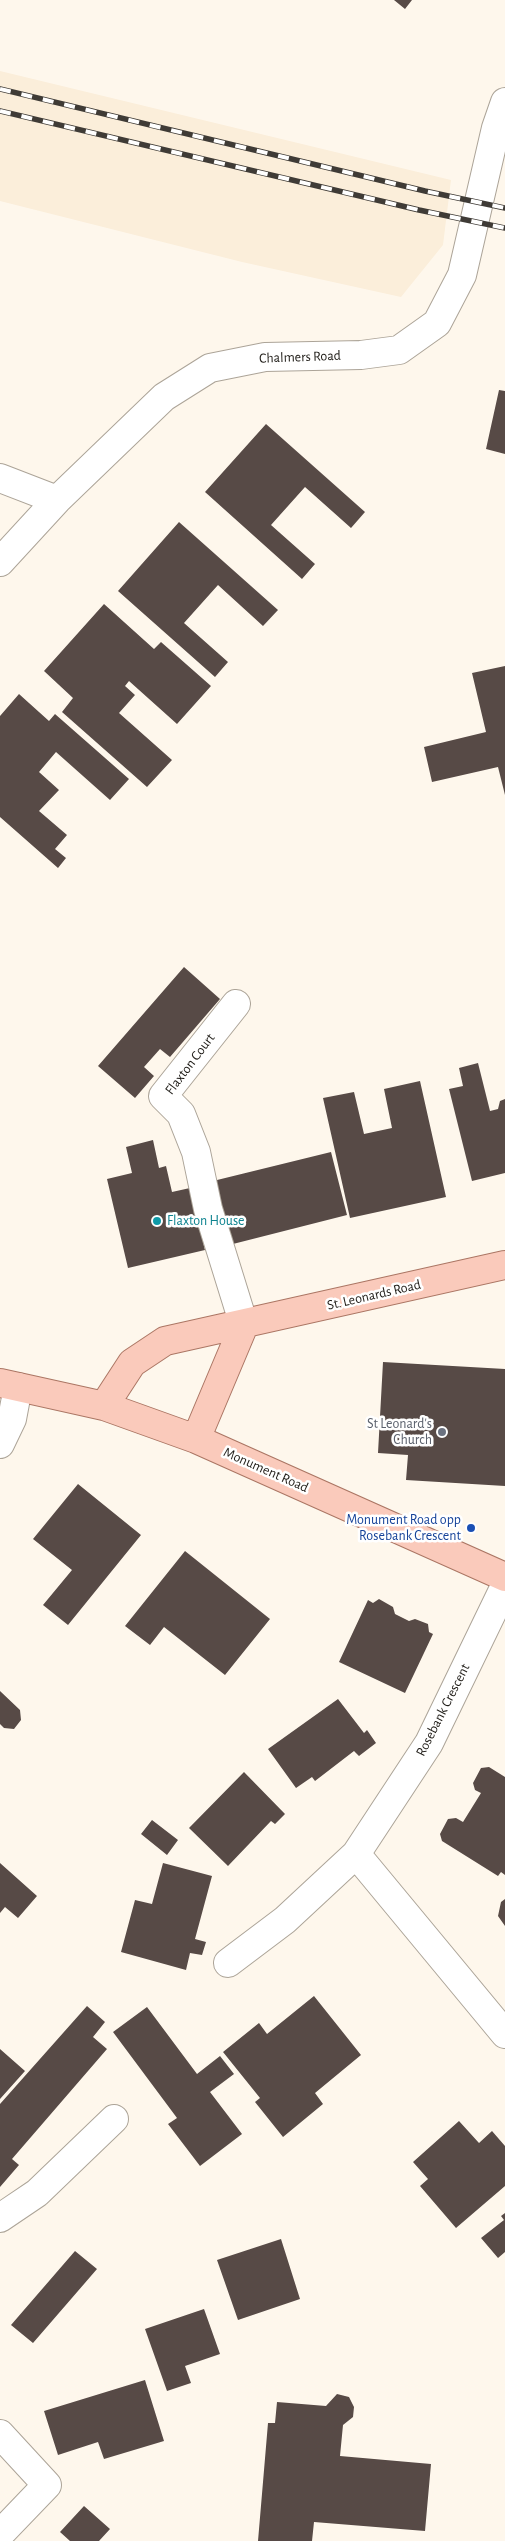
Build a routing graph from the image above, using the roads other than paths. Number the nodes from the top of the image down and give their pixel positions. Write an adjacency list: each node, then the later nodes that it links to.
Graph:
1 (505, 102): 3 (street, Chalmers Road)
2 (0, 478): 3 (street)
3 (57, 500): 4 (street, Chalmers Road)
4 (0, 562)
5 (236, 1004): 7 (street, Flaxton Court)
6 (505, 1266): 7 (main road, St. Leonards Road)
7 (244, 1325): 9 (main road, St. Leonards Road); 10 (main road)
8 (9, 1385): 9 (main road, Monument Road); 11 (street)
9 (104, 1406): 10 (main road, Monument Road)
10 (196, 1439): 12 (main road, Monument Road)
11 (0, 1444)
12 (505, 1577)
13 (505, 1586): 14 (street, Rosebank Crescent)
14 (356, 1854): 15 (street, Rosebank Crescent); 16 (street)
15 (228, 1963)
16 (505, 2034)
17 (114, 2119): 18 (street)
18 (0, 2218)
19 (0, 2434): 20 (street)
20 (0, 2534)

